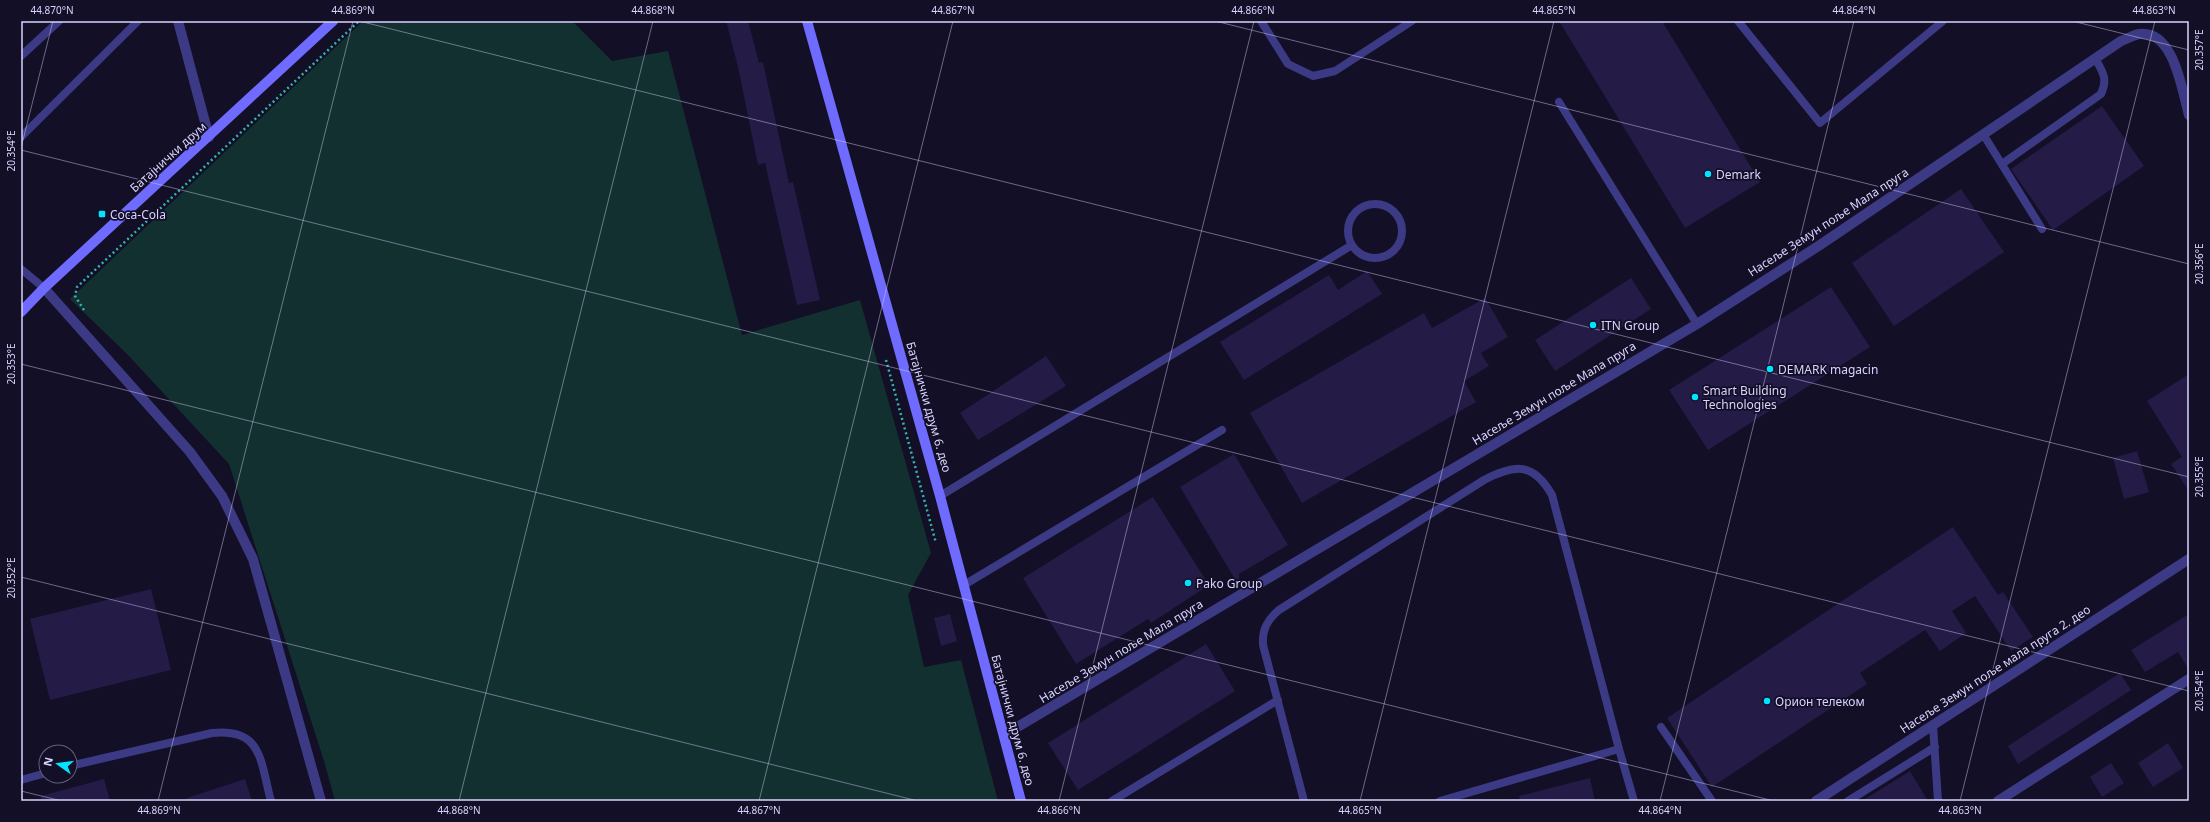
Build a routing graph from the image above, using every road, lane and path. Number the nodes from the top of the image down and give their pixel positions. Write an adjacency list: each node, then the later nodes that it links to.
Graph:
1 (59, 21): 11 (lane)
2 (138, 21): 17 (lane)
3 (178, 21): 16 (street)
4 (333, 21): 16 (street, Батајнички друм)
5 (359, 21): 24 (path)
6 (807, 21): 28 (street, Батајнички друм 6. део)
7 (1261, 21): 8 (lane)
8 (1412, 21)
9 (1738, 21): 10 (lane)
10 (1943, 21)
11 (21, 56)
12 (2095, 58): 14 (street, Насеље Земун поље Мала пруга); 15 (street, Насеље Земун поље Мала пруга); 18 (lane)
13 (1559, 102): 25 (lane)
14 (2189, 115)
15 (1983, 134): 18 (lane); 25 (street, Насеље Земун поље Мала пруга)
16 (209, 137): 22 (street, Батајнички друм)
17 (21, 138)
18 (2002, 164): 19 (lane)
19 (2042, 229)
20 (1352, 245): 20 (lane); 28 (lane)
21 (21, 268): 22 (lane)
22 (44, 288): 23 (street, Батајнички друм); 43 (street)
23 (21, 312)
24 (86, 314)
25 (1696, 324): 36 (street, Насеље Земун поље Мала пруга)
26 (885, 357): 29 (path)
27 (1222, 430): 31 (lane)
28 (940, 496): 31 (street, Батајнички друм 6. део)
29 (938, 549)
30 (2189, 559): 34 (street, Насеље Земун поље мала пруга 2. део)
31 (964, 585): 36 (street, Батајнички друм 6. део)
32 (2189, 679): 53 (street)
33 (1278, 700): 38 (lane); 45 (lane); 46 (lane)
34 (1933, 725): 37 (lane); 50 (street, Насеље Земун поље мала пруга 2. део)
35 (1662, 727): 49 (lane)
36 (1004, 736): 44 (street, Батајнички друм 6. део)
37 (1935, 746): 51 (lane); 52 (lane)
38 (1619, 749): 47 (lane); 48 (lane)
39 (78, 764): 42 (lane)
40 (38, 775): 41 (lane)
41 (21, 780)
42 (271, 801)
43 (321, 801)
44 (1021, 801)
45 (1112, 801)
46 (1304, 801)
47 (1440, 801)
48 (1634, 801)
49 (1712, 801)
50 (1816, 801)
51 (1848, 801)
52 (1938, 801)
53 (1998, 801)

